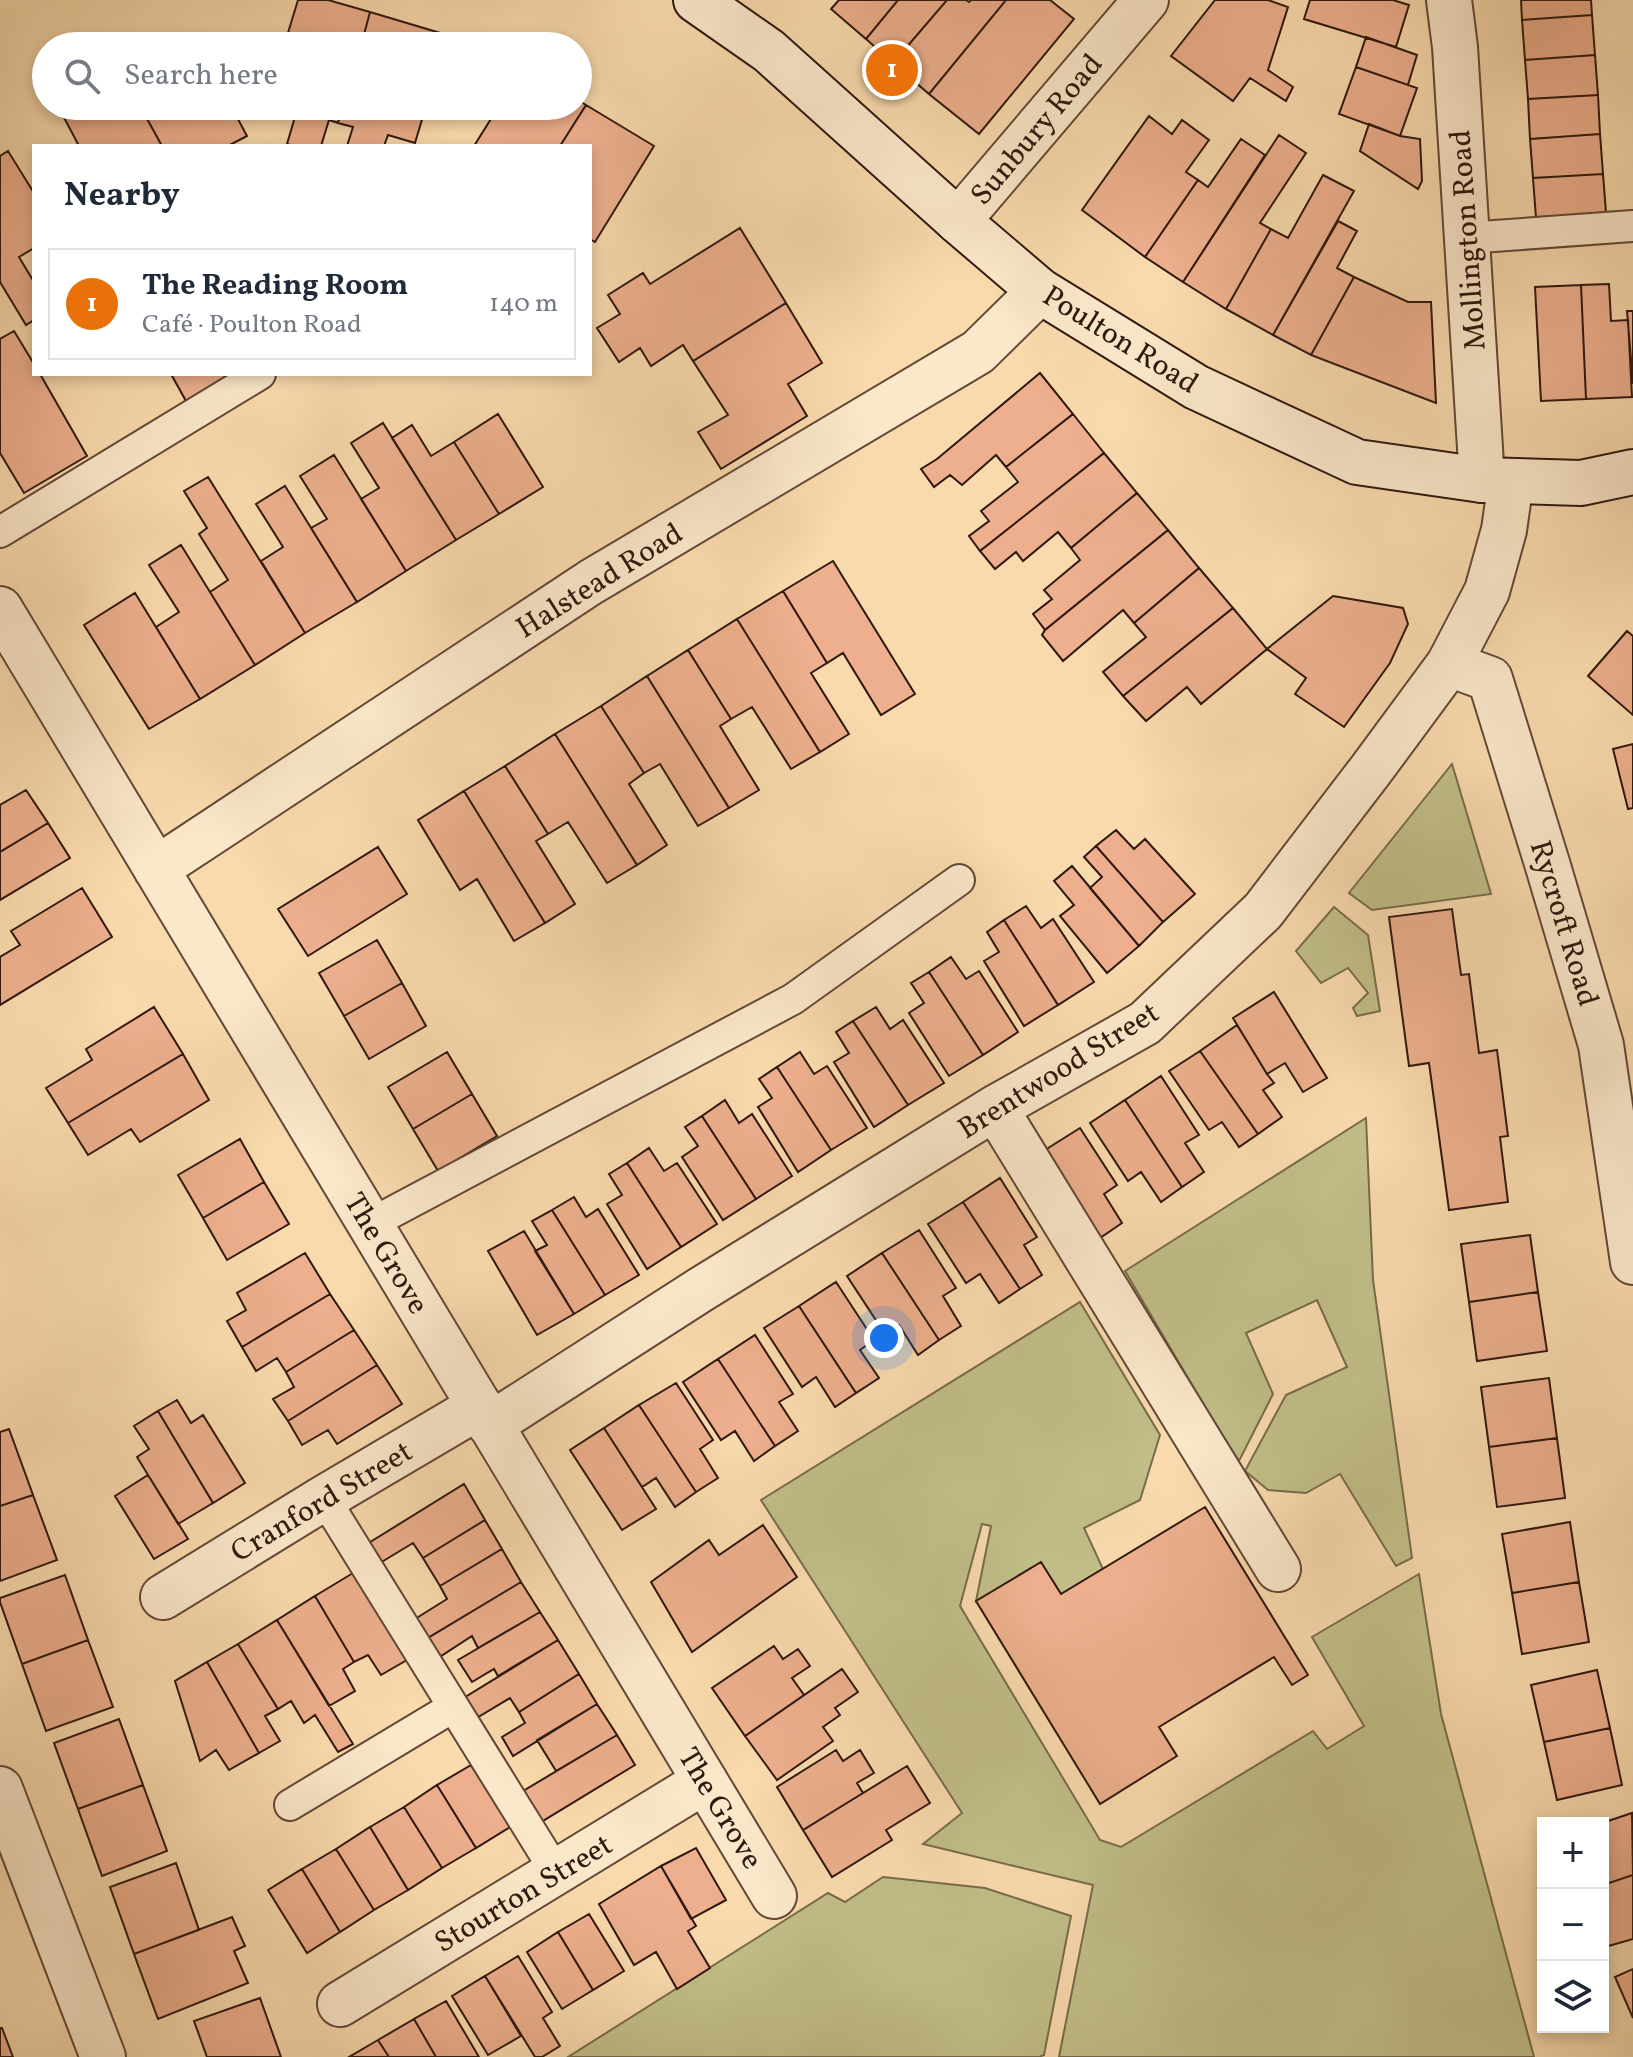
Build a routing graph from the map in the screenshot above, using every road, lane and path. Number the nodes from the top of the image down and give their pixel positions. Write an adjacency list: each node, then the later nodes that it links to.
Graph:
1 (696, 0): 4 (street, Poulton Road)
2 (1449, 0): 6 (street, Mollington Road)
3 (1141, 2): 4 (street, Sunbury Road)
4 (958, 221): 7 (street, Poulton Road)
5 (1633, 226): 6 (lane)
6 (1466, 238): 10 (street, Mollington Road)
7 (1040, 291): 10 (street, Poulton Road); 14 (street, Halstead Road)
8 (257, 376): 11 (lane)
9 (1633, 472): 10 (street, Poulton Road)
10 (1496, 480): 13 (street, Brentwood Street)
11 (0, 532)
12 (0, 609): 14 (street, The Grove)
13 (1449, 664): 16 (street, Brentwood Street); 18 (street, Rycroft Road)
14 (156, 869): 17 (street, The Grove)
15 (959, 880): 17 (lane)
16 (995, 1108): 19 (street, Brentwood Street); 21 (street)
17 (370, 1224): 19 (street, The Grove)
18 (1633, 1262)
19 (485, 1415): 20 (street, Cranford Street); 24 (street, The Grove)
20 (324, 1498): 22 (street, Cranford Street); 23 (lane)
21 (1278, 1569)
22 (163, 1597)
23 (453, 1707): 26 (lane); 27 (lane)
24 (705, 1781): 27 (street, Stourton Street); 28 (street, The Grove)
25 (0, 1789): 30 (street)
26 (290, 1805)
27 (556, 1872): 29 (street, Stourton Street)
28 (774, 1896)
29 (340, 2004)
30 (103, 2057)

